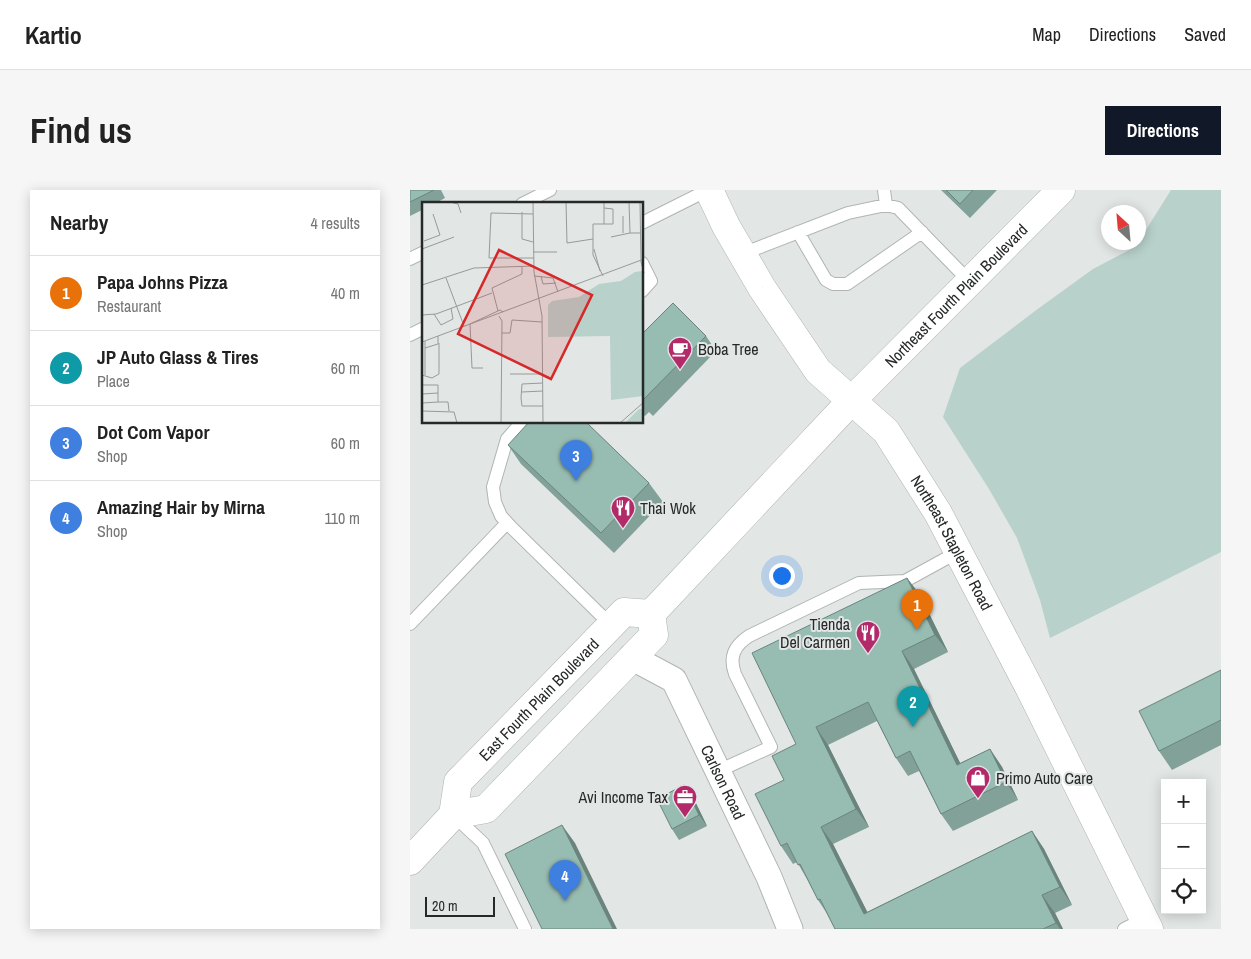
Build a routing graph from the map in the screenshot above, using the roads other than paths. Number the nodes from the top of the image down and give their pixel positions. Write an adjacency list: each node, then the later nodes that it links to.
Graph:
1 (550, 190): 5 (lane)
2 (708, 190): 7 (lane); 11 (main road, Northeast Stapleton Road)
3 (884, 190): 6 (lane)
4 (1061, 190): 14 (main road, Northeast Fourth Plain Boulevard)
5 (526, 202)
6 (886, 205): 8 (lane); 9 (lane)
7 (644, 222)
8 (798, 232): 9 (lane); 11 (lane)
9 (922, 232): 14 (lane)
10 (422, 253): 12 (lane)
11 (742, 254): 18 (main road, Northeast Stapleton Road)
12 (410, 259)
13 (644, 267): 15 (lane)
14 (970, 282): 18 (main road, Northeast Fourth Plain Boulevard)
15 (644, 289)
16 (422, 329): 17 (lane)
17 (410, 335)
18 (852, 400): 21 (main road, Northeast Stapleton Road); 22 (main road)
19 (520, 424): 20 (lane)
20 (507, 523): 23 (lane); 24 (lane)
21 (958, 552): 26 (lane); 29 (main road, Northeast Stapleton Road)
22 (651, 614): 24 (main road, East Fourth Plain Boulevard); 25 (main road)
23 (410, 624)
24 (611, 625): 27 (main road, East Fourth Plain Boulevard)
25 (631, 657): 26 (street, Carlson Road); 27 (main road)
26 (718, 771): 31 (street, Carlson Road)
27 (453, 815): 28 (main road); 30 (lane)
28 (413, 850)
29 (1139, 926)
30 (525, 929)
31 (790, 929)

